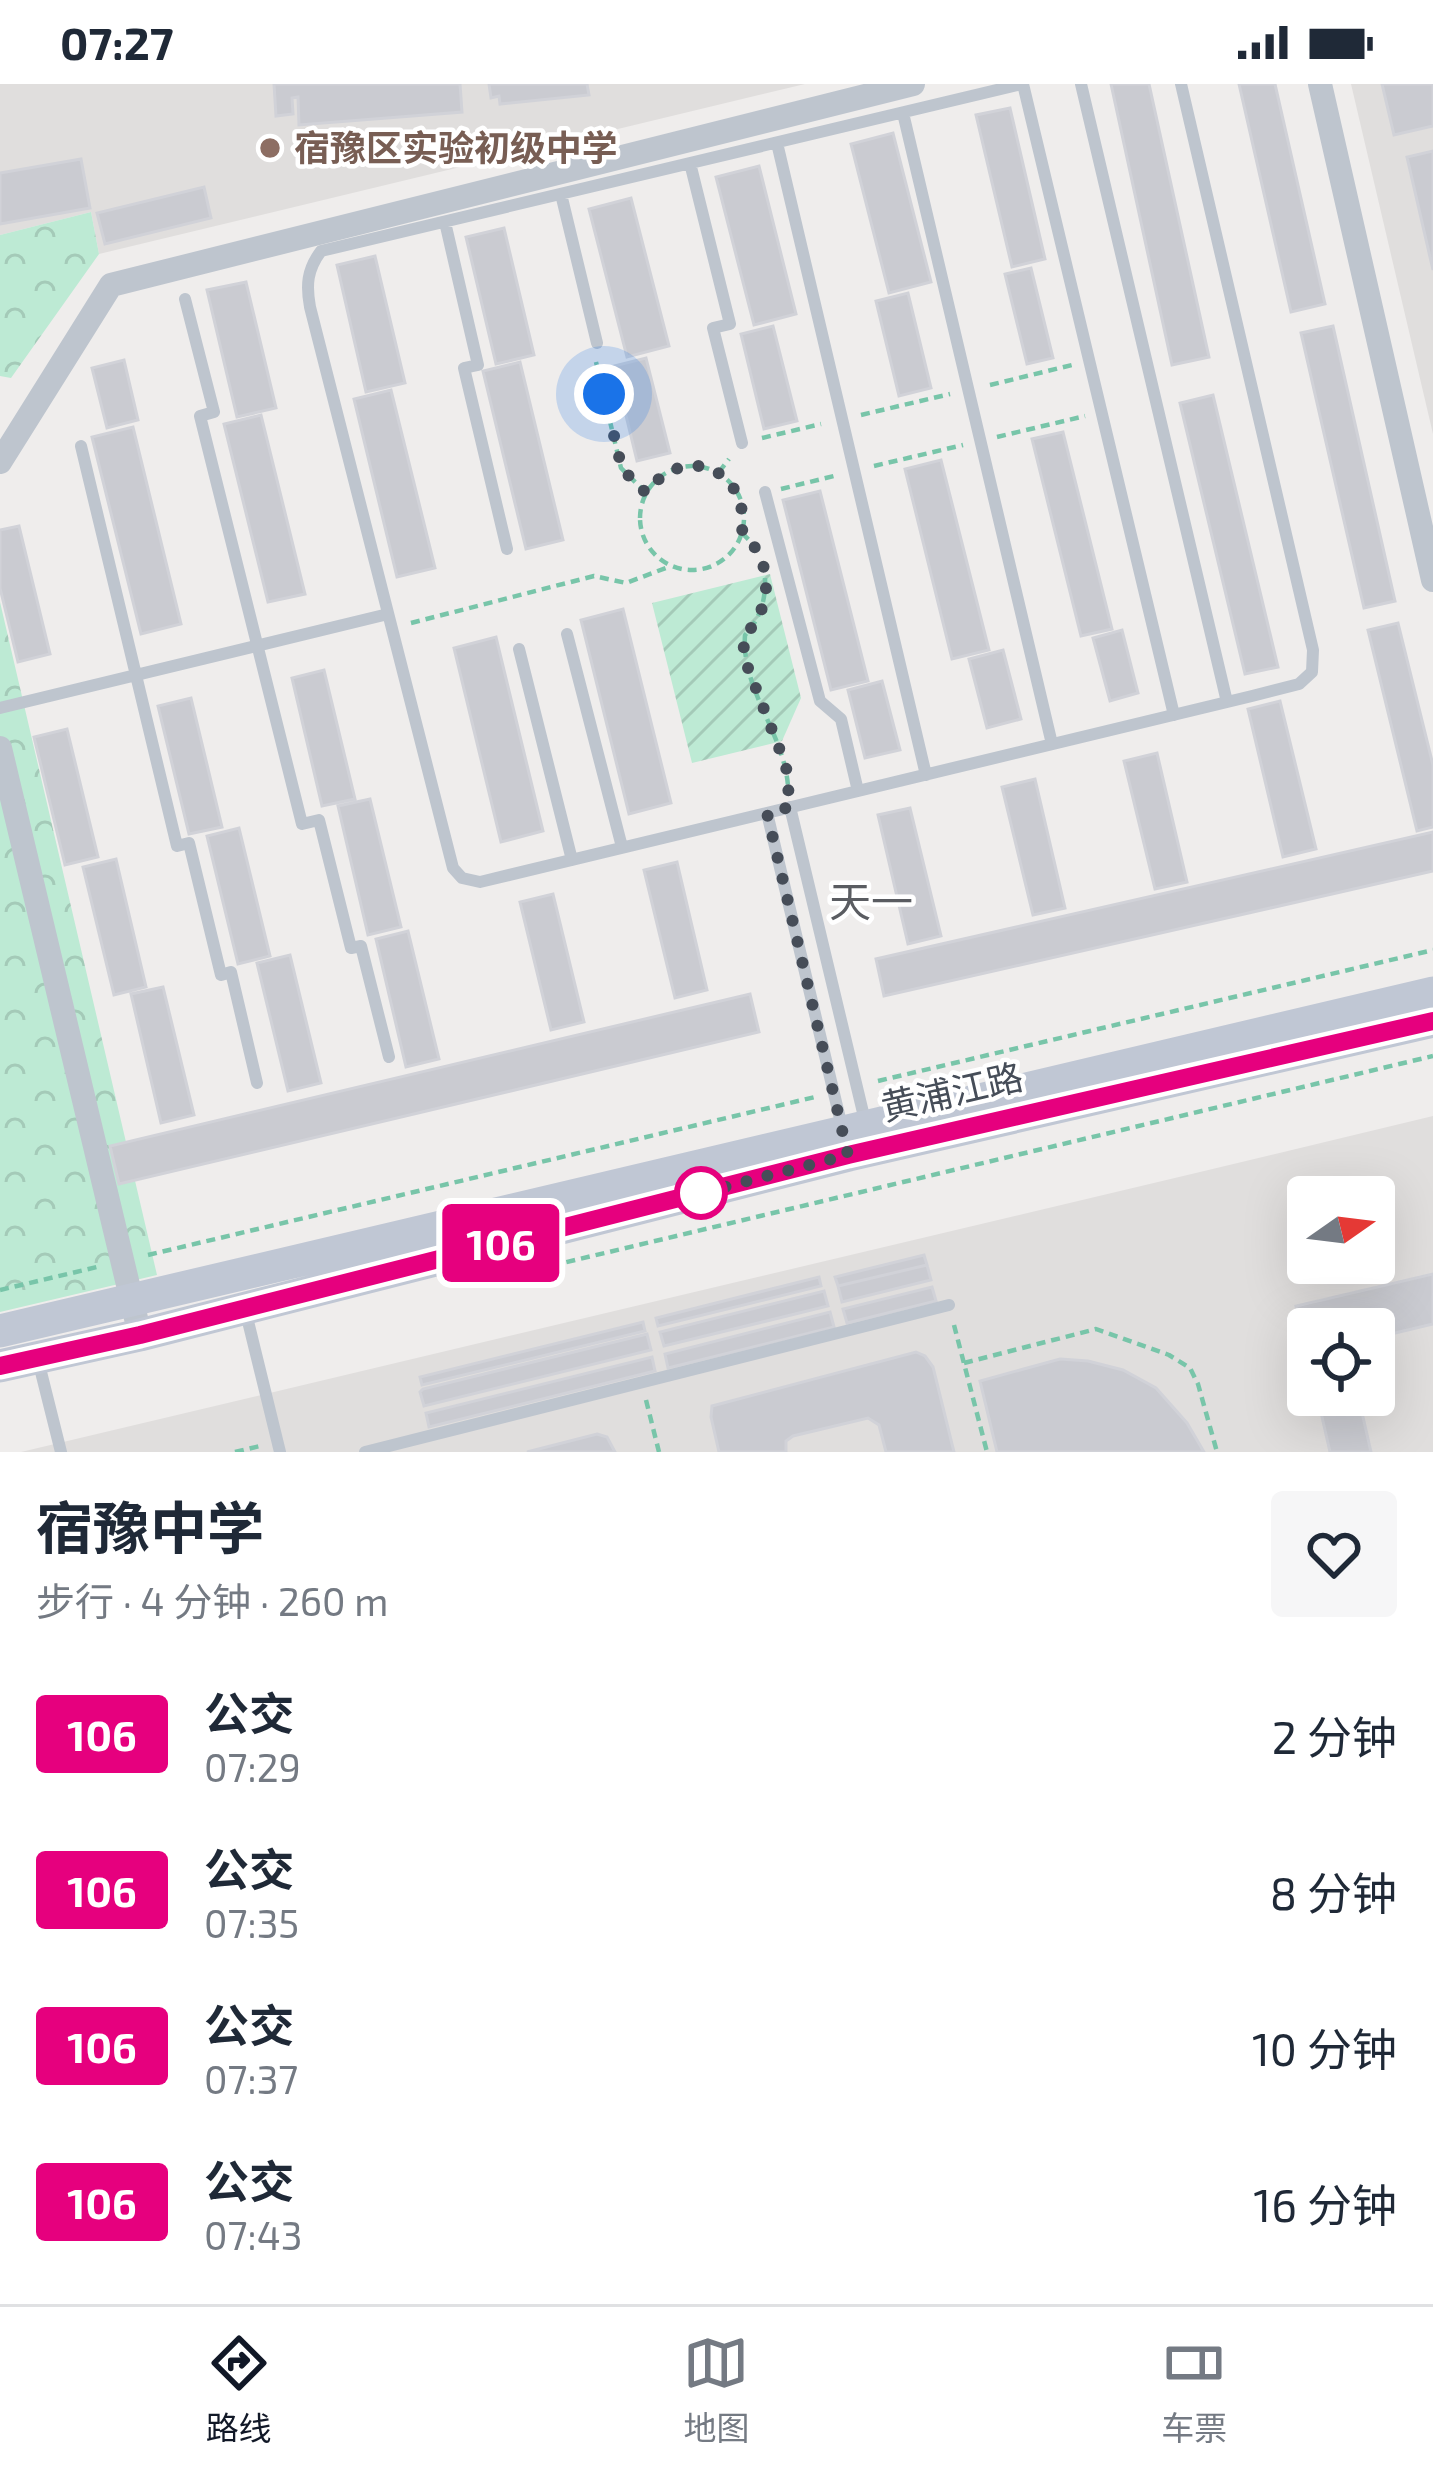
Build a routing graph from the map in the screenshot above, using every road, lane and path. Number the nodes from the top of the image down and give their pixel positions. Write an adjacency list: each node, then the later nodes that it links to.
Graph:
1 (913, 84): 20 (street)
2 (1023, 84): 6 (lane); 13 (lane)
3 (1081, 84): 36 (lane)
4 (1181, 84): 36 (lane)
5 (1320, 84): 30 (street)
6 (903, 112): 7 (lane); 14 (lane)
7 (777, 142): 8 (lane); 16 (lane)
8 (690, 163): 9 (lane); 18 (lane)
9 (561, 194): 10 (lane); 12 (lane)
10 (445, 222): 26 (lane); 31 (lane)
11 (185, 299): 33 (lane)
12 (596, 350): 23 (path)
13 (1089, 362): 14 (path); 15 (lane)
14 (968, 390): 16 (path); 17 (lane)
15 (1101, 412): 17 (path); 38 (lane)
16 (842, 419): 18 (path); 21 (lane)
17 (980, 441): 21 (path); 39 (lane)
18 (742, 443)
19 (81, 446): 35 (lane)
20 (0, 461)
21 (854, 471): 22 (path); 41 (lane)
22 (765, 492): 24 (path); 42 (lane)
23 (646, 493): 24 (path); 28 (path)
24 (740, 498): 25 (path)
25 (742, 532): 27 (path); 28 (path)
26 (507, 550)
27 (764, 560)
28 (670, 566): 31 (path)
29 (765, 578): 43 (path)
30 (1433, 580)
31 (390, 621): 33 (lane); 46 (lane)
32 (567, 634): 45 (lane)
33 (257, 646): 35 (lane); 51 (lane)
34 (519, 649): 46 (lane)
35 (136, 675): 37 (lane); 52 (lane)
36 (1227, 702): 38 (lane)
37 (0, 708)
38 (1174, 715): 39 (lane)
39 (1052, 744): 41 (lane)
40 (0, 748): 56 (street)
41 (926, 775): 42 (lane)
42 (858, 791): 43 (lane)
43 (790, 807): 44 (lane); 53 (lane)
44 (767, 813): 45 (lane); 54 (lane)
45 (622, 848): 46 (lane)
46 (572, 860)
47 (1433, 950): 53 (path)
48 (1433, 993): 55 (street, 黄浦江路)
49 (1433, 1022): 55 (street, 黄浦江路)
50 (1433, 1056): 57 (path)
51 (388, 1057)
52 (257, 1083)
53 (857, 1086): 55 (lane)
54 (834, 1092): 55 (lane); 56 (path)
55 (858, 1141): 59 (street, 黄浦江路); 60 (street, 黄浦江路)
56 (122, 1261): 58 (path); 59 (street)
57 (507, 1276)
58 (0, 1290)
59 (131, 1300): 62 (street, 黄浦江路); 63 (street)
60 (245, 1308): 63 (street, 黄浦江路); 69 (lane)
61 (951, 1311): 65 (path); 70 (lane)
62 (0, 1331)
63 (140, 1335): 64 (street, 黄浦江路)
64 (38, 1358): 66 (street, 黄浦江路); 68 (lane)
65 (964, 1364): 72 (path); 73 (path)
66 (0, 1366)
67 (645, 1395): 71 (path)
68 (61, 1452)
69 (280, 1452)
70 (365, 1452)
71 (658, 1452)
72 (987, 1452)
73 (1216, 1452)

